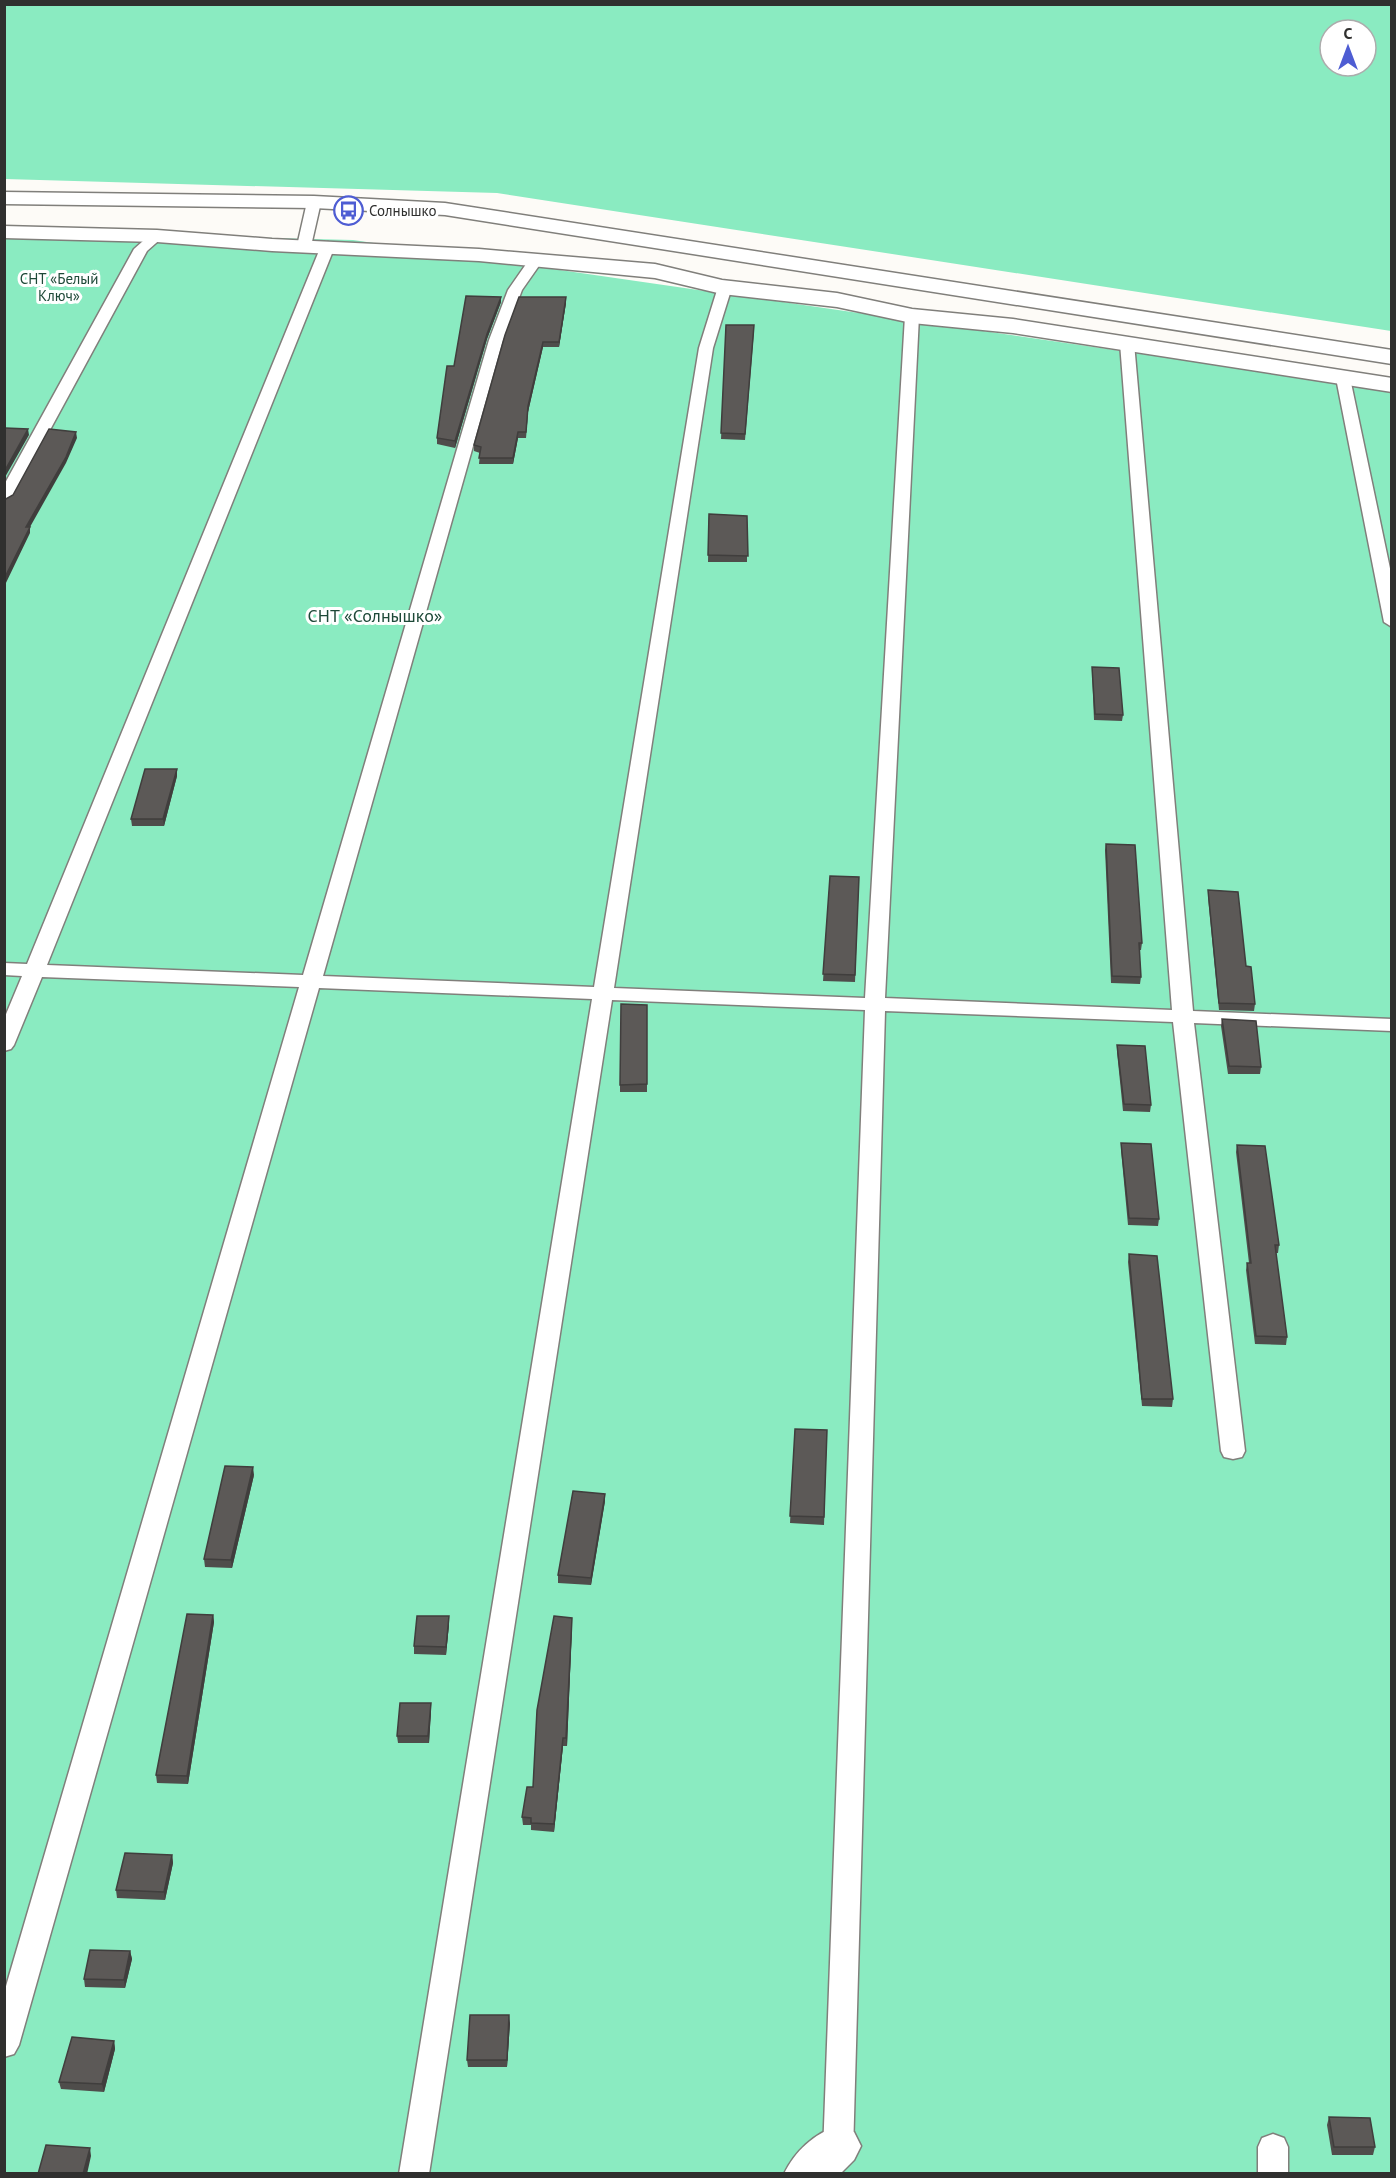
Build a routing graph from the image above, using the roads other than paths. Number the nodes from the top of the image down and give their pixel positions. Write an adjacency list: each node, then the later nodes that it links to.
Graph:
1 (4, 198): 2 (street)
2 (314, 202): 5 (lane); 11 (street)
3 (4, 232): 4 (street)
4 (157, 236): 5 (street); 14 (lane)
5 (304, 246): 6 (street)
6 (328, 246): 7 (street); 17 (lane)
7 (536, 260): 8 (street); 18 (lane)
8 (724, 287): 9 (street); 19 (lane)
9 (912, 316): 10 (street); 20 (lane)
10 (1127, 343): 12 (street); 21 (lane)
11 (1392, 357)
12 (1343, 378): 13 (street); 15 (lane)
13 (1392, 385)
14 (4, 500)
15 (1392, 622)
16 (4, 969): 17 (lane)
17 (35, 970): 18 (lane); 23 (lane)
18 (311, 981): 19 (lane); 25 (lane)
19 (603, 993): 20 (lane); 27 (lane)
20 (875, 1004): 21 (lane); 26 (lane)
21 (1183, 1017): 22 (lane); 24 (lane)
22 (1392, 1025)
23 (4, 1045)
24 (1233, 1451)
25 (4, 2045)
26 (828, 2164)
27 (414, 2174)

